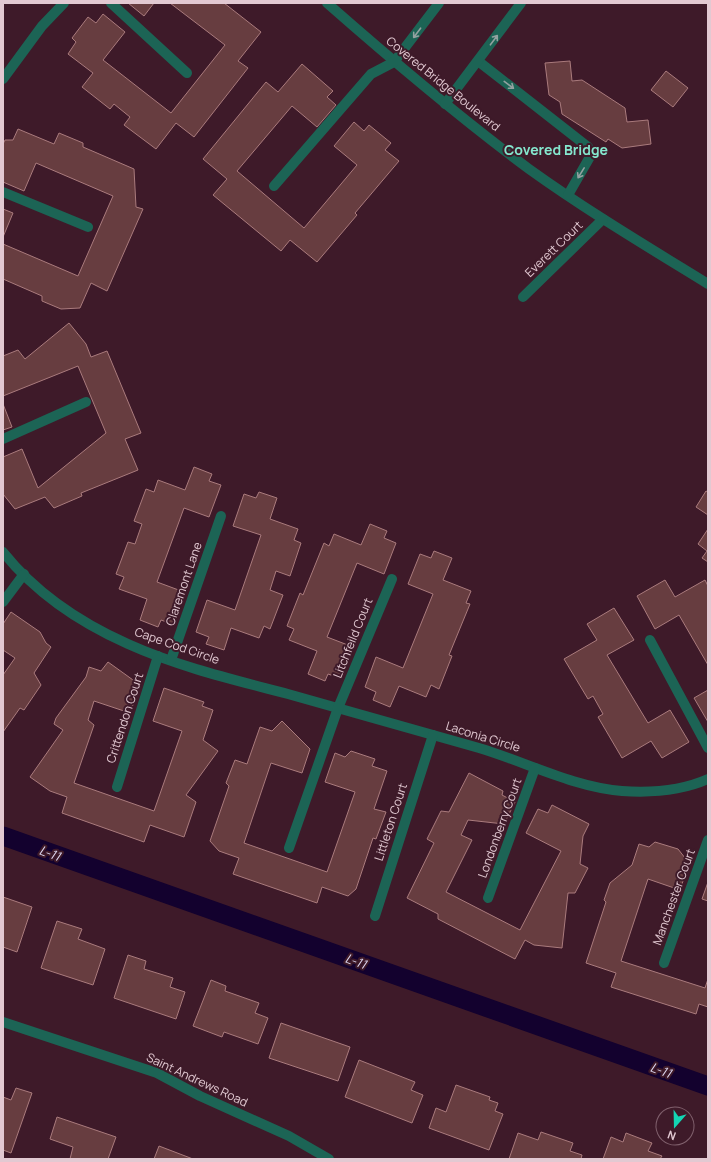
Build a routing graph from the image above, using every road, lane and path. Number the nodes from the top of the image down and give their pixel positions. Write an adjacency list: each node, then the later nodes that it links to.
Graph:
1 (64, 3): 9 (street)
2 (111, 3): 8 (street)
3 (327, 3): 7 (street, Covered Bridge Boulevard)
4 (439, 3): 7 (street, one-way to 7)
5 (521, 3): 6 (street, one-way to 5)
6 (478, 61): 10 (street); 13 (street, one-way to 13)
7 (394, 62): 10 (street, Covered Bridge Boulevard); 11 (street)
8 (187, 74)
9 (3, 79)
10 (445, 104): 13 (street, Covered Bridge Boulevard)
11 (274, 186)
12 (3, 192): 15 (street)
13 (568, 195): 14 (street, Covered Bridge Boulevard)
14 (603, 219): 16 (street, Covered Bridge Boulevard); 17 (street, Everett Court)
15 (88, 228)
16 (708, 284)
17 (523, 297)
18 (86, 402): 19 (street)
19 (3, 439)
20 (221, 516): 27 (street, Claremont Lane)
21 (3, 552): 22 (street, Cape Cod Circle)
22 (24, 574): 24 (street); 26 (street, Cape Cod Circle)
23 (392, 579): 29 (street, Litchfeild Court)
24 (3, 602)
25 (650, 640): 31 (street)
26 (158, 656): 27 (street, Cape Cod Circle); 34 (street, Crittendon Court)
27 (171, 660): 28 (street, Cape Cod Circle)
28 (251, 684): 29 (street, Laconia Circle)
29 (338, 708): 30 (street, Laconia Circle); 36 (street)
30 (433, 735): 32 (street, Laconia Circle); 38 (street, Littleton Court)
31 (708, 748)
32 (535, 768): 33 (street, Laconia Circle); 37 (street, Londonberry Court)
33 (708, 780)
34 (117, 787)
35 (708, 840): 39 (street, Manchester Court)
36 (289, 848)
37 (488, 898)
38 (375, 916)
39 (664, 963)
40 (3, 1022): 41 (street, Saint Andrews Road)
41 (329, 1159)

